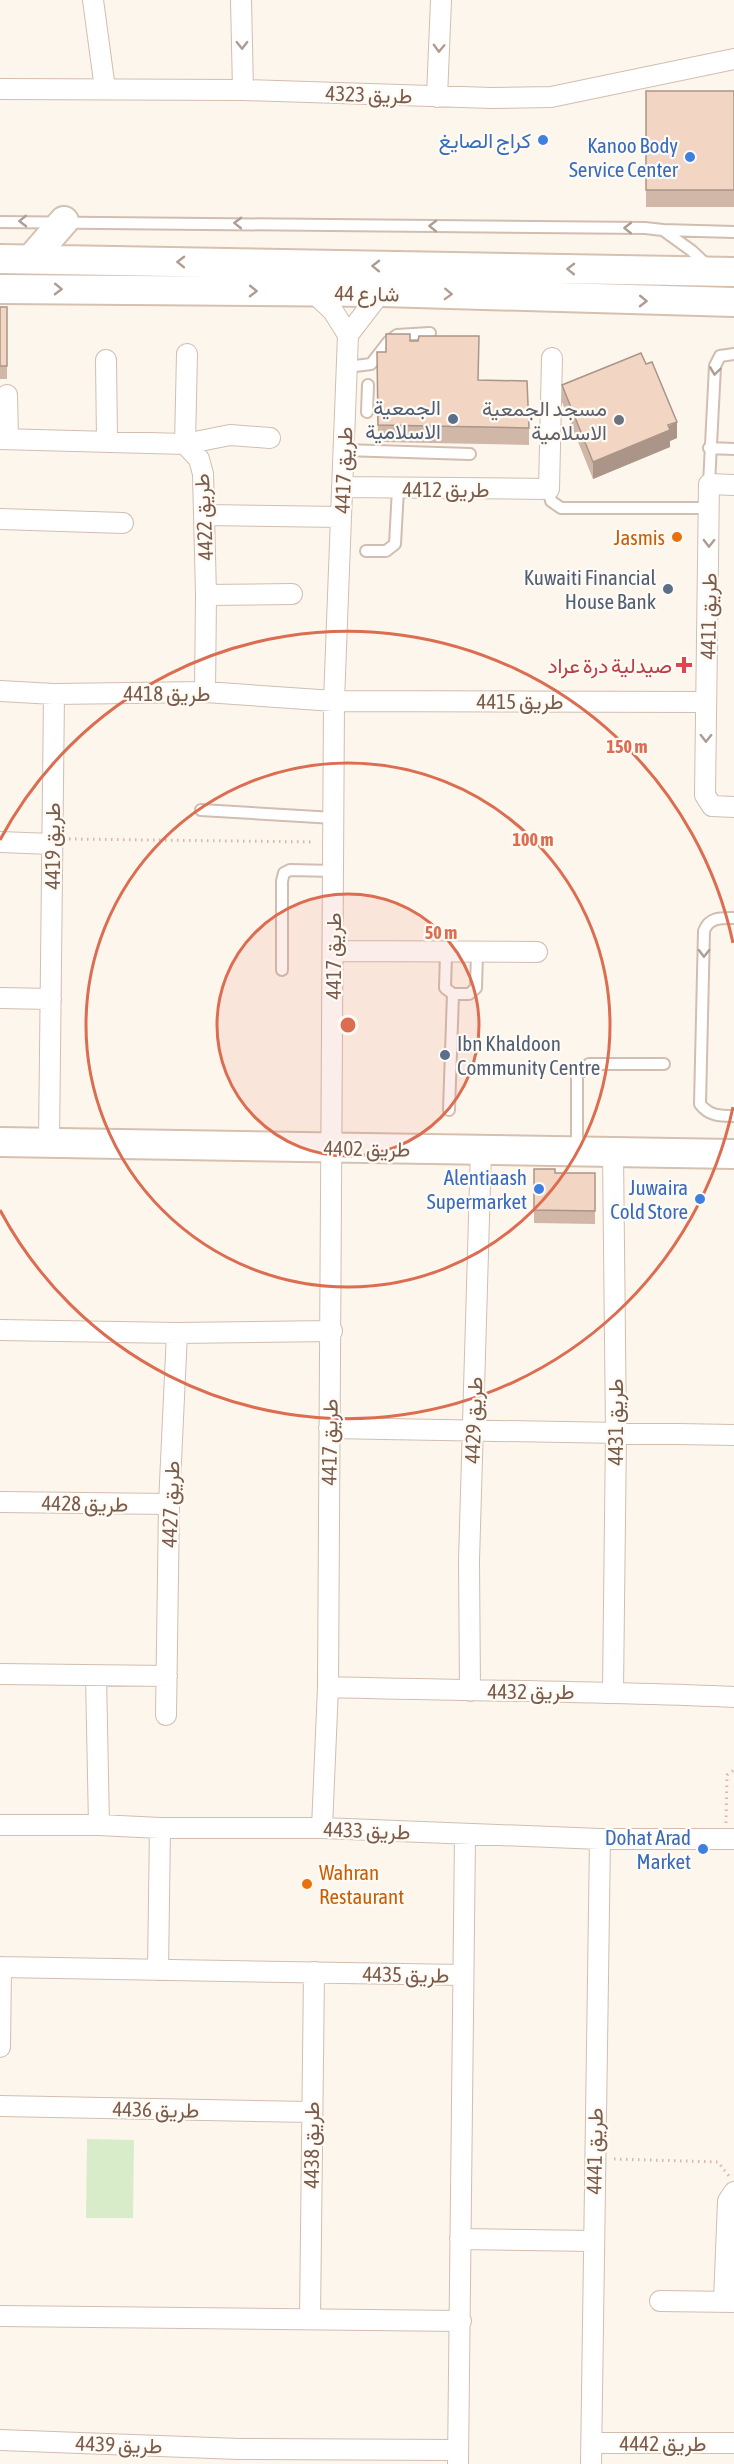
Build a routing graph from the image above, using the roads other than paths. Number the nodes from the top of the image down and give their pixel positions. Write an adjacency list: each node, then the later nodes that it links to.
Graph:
1 (93, 0): 6 (street)
2 (241, 0): 7 (street, one-way to 7)
3 (441, 0): 8 (street, one-way to 8)
4 (734, 59): 8 (street, طريق 4323)
5 (0, 89): 6 (street, طريق 4323)
6 (105, 89): 7 (street, طريق 4323)
7 (243, 90): 8 (street, طريق 4323)
8 (437, 97)
9 (64, 221): 10 (lane, one-way to 10); 11 (lane, one-way to 9); 14 (main road)
10 (0, 222)
11 (663, 231): 12 (lane); 15 (lane)
12 (734, 232)
13 (0, 259): 14 (main road, شارع 44)
14 (31, 259): 15 (main road, شارع 44, one-way to 14)
15 (724, 272)
16 (0, 289): 17 (main road, شارع 44, one-way to 17)
17 (314, 292): 18 (main road, شارع 44); 21 (street)
18 (381, 292): 19 (main road, شارع 44, one-way to 19); 21 (street)
19 (734, 302)
20 (430, 333): 26 (lane)
21 (348, 335): 26 (street, طريق 4417)
22 (187, 354): 35 (street, طريق 4422)
23 (734, 354): 36 (lane, طريق 4411, one-way to 36)
24 (552, 358): 44 (street)
25 (106, 360): 34 (street)
26 (347, 367): 29 (street, طريق 4417)
27 (368, 385): 30 (lane)
28 (7, 396): 33 (street, طريق 4422)
29 (345, 397): 30 (lane); 38 (street, طريق 4417)
30 (368, 398): 31 (lane)
31 (368, 412)
32 (270, 438): 35 (street, طريق 4422)
33 (4, 439): 34 (street, طريق 4422)
34 (107, 440): 35 (street, طريق 4422)
35 (185, 444): 46 (street, طريق 4422)
36 (710, 448): 37 (lane); 40 (lane, طريق 4411)
37 (734, 449)
38 (344, 450): 39 (lane); 42 (street, طريق 4417)
39 (470, 454)
40 (709, 484): 41 (street); 45 (street, طريق 4411)
41 (734, 485)
42 (342, 486): 43 (street, طريق 4412); 47 (street, طريق 4417)
43 (398, 489): 44 (street, طريق 4412); 50 (lane)
44 (549, 489): 45 (lane)
45 (710, 508): 57 (street, طريق 4411, one-way to 57)
46 (205, 515): 47 (street); 52 (street, طريق 4422)
47 (341, 517): 56 (street, طريق 4417)
48 (0, 519): 49 (street)
49 (123, 522)
50 (366, 551)
51 (292, 594): 52 (street)
52 (206, 595): 54 (street, طريق 4422)
53 (0, 691): 55 (street, طريق 4418)
54 (205, 692): 55 (street, طريق 4418); 56 (street, طريق 4418)
55 (54, 694): 61 (street, طريق 4419)
56 (334, 701): 57 (street, طريق 4415); 60 (street, طريق 4417)
57 (706, 702): 58 (street, طريق 4411, one-way to 58)
58 (734, 807)
59 (201, 810): 60 (lane)
60 (334, 818): 63 (street, طريق 4417)
61 (51, 841): 62 (street); 72 (street, طريق 4419)
62 (0, 842)
63 (334, 871): 65 (street, طريق 4417); 69 (lane)
64 (734, 918): 75 (lane, one-way to 75)
65 (333, 951): 67 (street); 78 (street, طريق 4417)
66 (537, 952): 68 (street)
67 (446, 953): 68 (street); 70 (lane)
68 (477, 953): 70 (lane)
69 (282, 970)
70 (453, 994): 74 (lane)
71 (0, 998): 72 (street)
72 (51, 999): 77 (street, طريق 4419)
73 (664, 1064): 80 (lane)
74 (449, 1110)
75 (734, 1116)
76 (0, 1142): 77 (main road, طريق 4402)
77 (49, 1143): 78 (main road, طريق 4402)
78 (332, 1148): 79 (main road, طريق 4402); 84 (street, طريق 4417)
79 (481, 1149): 80 (main road, طريق 4402); 87 (street, طريق 4429)
80 (577, 1152): 81 (main road, طريق 4402)
81 (613, 1153): 82 (main road, طريق 4402); 88 (street, طريق 4431)
82 (734, 1154)
83 (0, 1330): 85 (street)
84 (332, 1331): 85 (street); 86 (street, طريق 4417)
85 (177, 1333): 91 (street, طريق 4427)
86 (328, 1428): 87 (street); 95 (street, طريق 4417)
87 (472, 1430): 88 (street); 96 (street, طريق 4429)
88 (616, 1433): 89 (street); 97 (street, طريق 4431)
89 (734, 1436)
90 (0, 1502): 91 (street, طريق 4428)
91 (169, 1504): 94 (street, طريق 4427)
92 (0, 1674): 93 (street)
93 (96, 1676): 94 (street); 101 (street)
94 (167, 1676): 99 (street, طريق 4427)
95 (328, 1688): 96 (street, طريق 4432); 103 (street, طريق 4417)
96 (470, 1691): 97 (street, طريق 4432)
97 (612, 1691): 98 (street, طريق 4432)
98 (734, 1697)
99 (166, 1715)
100 (0, 1825): 101 (street, طريق 4433)
101 (99, 1825): 102 (street, طريق 4433)
102 (160, 1828): 103 (street, طريق 4433); 108 (street)
103 (322, 1828): 104 (street, طريق 4433)
104 (465, 1835): 105 (street, طريق 4433); 110 (street)
105 (600, 1839): 106 (street, طريق 4433); 116 (street, طريق 4441)
106 (730, 1839)
107 (1, 1967): 108 (street, طريق 4435); 111 (street)
108 (158, 1970): 109 (street, طريق 4435)
109 (314, 1971): 110 (street, طريق 4435); 113 (street, طريق 4438)
110 (462, 1975): 115 (street, طريق 4435)
111 (0, 2047)
112 (0, 2106): 113 (street, طريق 4436)
113 (311, 2112): 120 (street, طريق 4438)
114 (734, 2192): 118 (street)
115 (460, 2240): 116 (street); 121 (street, طريق 4435)
116 (593, 2241): 123 (street, طريق 4441)
117 (660, 2301): 118 (street)
118 (729, 2301)
119 (0, 2316): 120 (street)
120 (310, 2319): 121 (street)
121 (461, 2322): 126 (street, طريق 4435)
122 (0, 2440): 125 (street, طريق 4439)
123 (592, 2443): 124 (street, طريق 4442); 127 (street, طريق 4441)
124 (734, 2443)
125 (238, 2456): 126 (street, طريق 4439)
126 (458, 2457)
127 (591, 2464)

